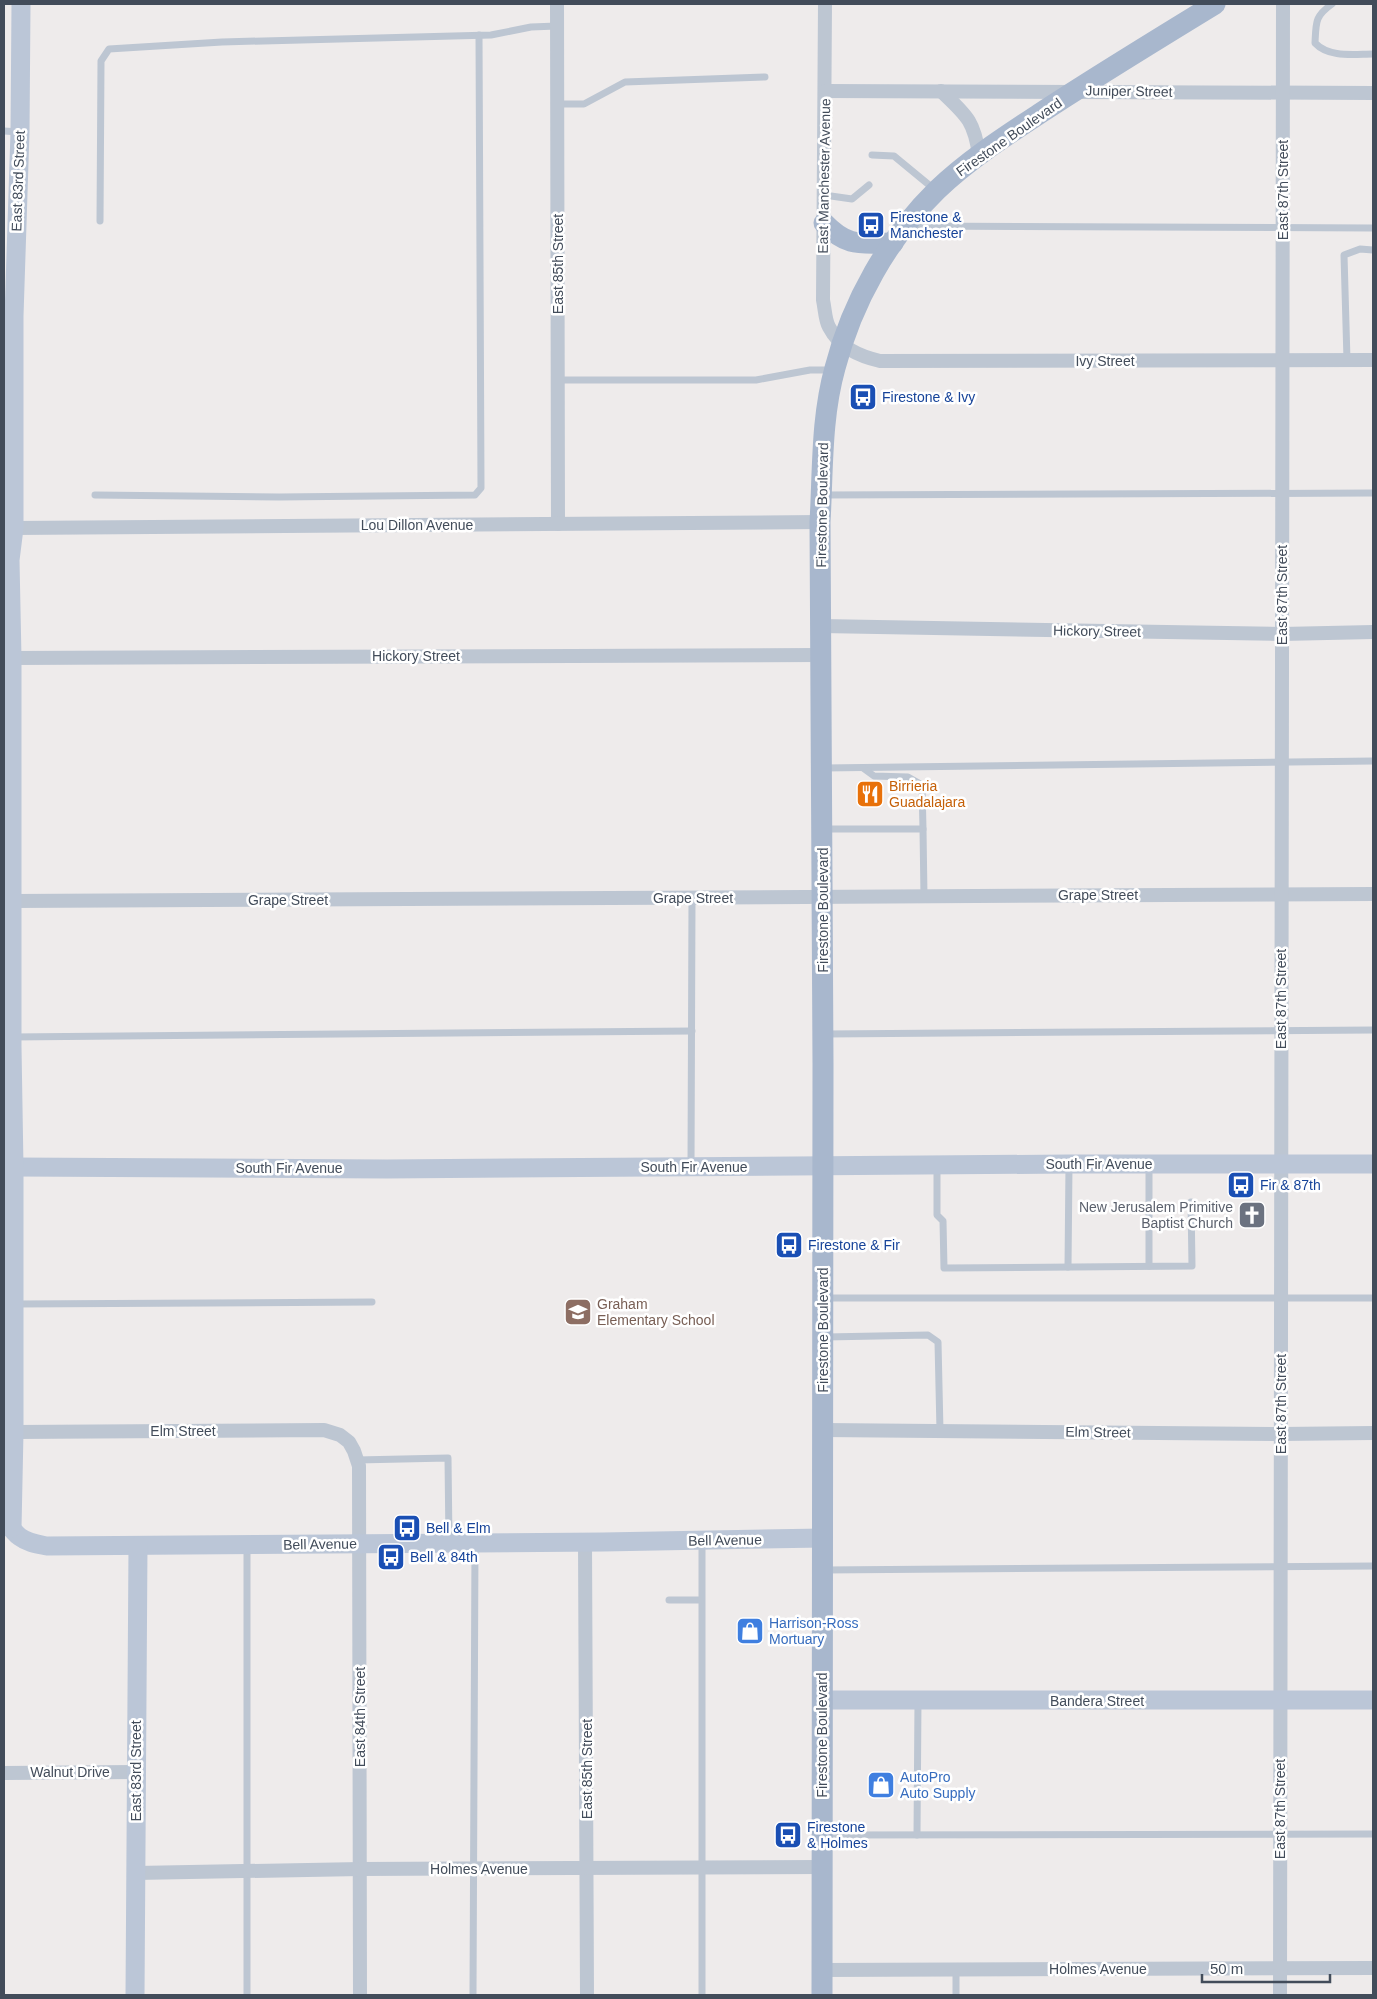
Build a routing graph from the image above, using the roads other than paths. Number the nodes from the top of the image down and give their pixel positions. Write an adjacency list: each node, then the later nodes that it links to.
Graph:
1 (21, 4): 17 (street, East 83rd Street)
2 (557, 4): 7 (street, East 85th Street)
3 (825, 4): 11 (street, East Manchester Avenue)
4 (1215, 4): 13 (main road, Firestone Boulevard)
5 (1283, 4): 14 (street, East 87th Street)
6 (1332, 4): 9 (lane)
7 (557, 26): 8 (lane); 16 (street, East 85th Street)
8 (479, 35): 23 (lane); 39 (lane)
9 (1373, 54)
10 (765, 77): 16 (lane)
11 (825, 91): 12 (street, Juniper Street); 22 (street, East Manchester Avenue)
12 (941, 91): 13 (street, Juniper Street); 19 (street)
13 (1074, 91): 14 (street, Juniper Street); 19 (main road, Firestone Boulevard)
14 (1283, 93): 15 (street, Juniper Street); 26 (street, East 87th Street)
15 (1373, 93)
16 (558, 104): 35 (street, East 85th Street)
17 (12, 132): 29 (street, East 83rd Street)
18 (872, 155): 21 (lane)
19 (979, 156): 21 (main road, Firestone Boulevard)
20 (869, 185): 22 (lane)
21 (936, 191): 27 (main road, Firestone Boulevard)
22 (824, 195): 24 (street, East Manchester Avenue)
23 (100, 221)
24 (824, 223): 27 (main road); 30 (street, East Manchester Avenue)
25 (1373, 228): 26 (lane)
26 (1283, 229): 27 (lane); 31 (street, East 87th Street)
27 (899, 234): 30 (main road, Firestone Boulevard)
28 (1373, 250): 32 (lane)
29 (9, 316): 36 (street, East 83rd Street)
30 (842, 344): 31 (street, Ivy Street); 34 (main road, Firestone Boulevard)
31 (1283, 360): 32 (street, Ivy Street); 37 (street, East 87th Street)
32 (1347, 360): 33 (street, Ivy Street)
33 (1373, 360)
34 (834, 370): 35 (lane); 40 (main road, Firestone Boulevard)
35 (558, 380): 42 (street, East 85th Street)
36 (10, 435): 43 (street, East 83rd Street)
37 (1282, 493): 38 (lane); 40 (lane); 47 (street, East 87th Street)
38 (1373, 493)
39 (95, 495)
40 (822, 495): 41 (main road, Firestone Boulevard)
41 (820, 522): 42 (street, Lou Dillon Avenue); 45 (main road, Firestone Boulevard)
42 (558, 524): 43 (street, Lou Dillon Avenue)
43 (14, 528): 44 (street, East 83rd Street)
44 (7, 560): 49 (street, East 83rd Street)
45 (821, 626): 47 (street, Hickory Street); 48 (main road, Firestone Boulevard)
46 (1373, 632): 47 (street, Hickory Street)
47 (1282, 634): 52 (street, East 87th Street)
48 (821, 654): 49 (street, Hickory Street); 54 (main road, Firestone Boulevard)
49 (12, 658): 50 (street, East 83rd Street)
50 (8, 681): 55 (street, East 83rd Street)
51 (1373, 761): 52 (lane)
52 (1282, 762): 53 (lane); 58 (street, East 87th Street)
53 (863, 767): 54 (lane); 57 (lane)
54 (822, 768): 56 (main road, Firestone Boulevard)
55 (8, 801): 63 (street, East 83rd Street)
56 (822, 829): 57 (lane); 61 (main road, Firestone Boulevard)
57 (923, 829): 60 (lane)
58 (1282, 894): 59 (street, Grape Street); 60 (street, Grape Street); 64 (street, East 87th Street)
59 (1373, 894)
60 (924, 896): 61 (street, Grape Street)
61 (823, 897): 62 (street, Grape Street); 67 (main road, Firestone Boulevard)
62 (692, 898): 63 (street, Grape Street); 66 (lane)
63 (12, 901): 68 (street, East 83rd Street)
64 (1281, 1030): 65 (lane); 67 (lane); 71 (street, East 87th Street)
65 (1373, 1030)
66 (692, 1031): 68 (lane); 74 (lane)
67 (823, 1034): 75 (main road, Firestone Boulevard)
68 (9, 1043): 76 (street, East 83rd Street)
69 (1068, 1164): 70 (street, South Fir Avenue); 73 (street, South Fir Avenue); 79 (lane)
70 (1149, 1164): 71 (street, South Fir Avenue); 78 (lane)
71 (1281, 1164): 72 (street, South Fir Avenue); 82 (street, East 87th Street)
72 (1373, 1164)
73 (937, 1165): 75 (street, South Fir Avenue); 79 (lane)
74 (691, 1166): 75 (street, South Fir Avenue); 76 (street, South Fir Avenue)
75 (823, 1166): 81 (main road, Firestone Boulevard)
76 (14, 1167): 80 (street, East 83rd Street)
77 (1192, 1202): 78 (lane)
78 (1149, 1266): 79 (lane)
79 (1068, 1267)
80 (10, 1297): 84 (lane); 88 (street, East 83rd Street)
81 (823, 1298): 82 (lane); 85 (main road, Firestone Boulevard)
82 (1281, 1298): 83 (lane); 90 (street, East 87th Street)
83 (1373, 1298)
84 (372, 1302)
85 (823, 1337): 86 (main road, Firestone Boulevard); 87 (lane)
86 (823, 1430): 87 (street, Elm Street); 94 (main road, Firestone Boulevard)
87 (940, 1430): 90 (street, Elm Street)
88 (14, 1432): 91 (street, Elm Street); 93 (street, East 83rd Street)
89 (1373, 1433): 90 (street, Elm Street)
90 (1281, 1434): 102 (street, East 87th Street)
91 (349, 1442): 92 (street, East 84th Street)
92 (357, 1460): 96 (lane); 98 (street, East 84th Street)
93 (8, 1527): 101 (street, Bell Avenue)
94 (823, 1538): 95 (street, Bell Avenue); 104 (main road, Firestone Boulevard)
95 (702, 1541): 97 (street, Bell Avenue); 106 (lane)
96 (449, 1542): 98 (street, Bell Avenue); 99 (street, Bell Avenue)
97 (585, 1542): 99 (street, Bell Avenue); 121 (street, East 85th Street)
98 (360, 1543): 100 (street, Bell Avenue); 119 (street, East 84th Street)
99 (475, 1543): 120 (lane)
100 (247, 1545): 101 (street, Bell Avenue); 122 (lane)
101 (138, 1546): 111 (street, East 83rd Street)
102 (1280, 1566): 103 (lane); 104 (lane); 110 (street, East 87th Street)
103 (1373, 1566)
104 (823, 1570): 107 (main road, Firestone Boulevard)
105 (669, 1600): 106 (lane)
106 (701, 1600): 117 (lane)
107 (822, 1700): 108 (street, Bandera Street); 115 (main road, Firestone Boulevard)
108 (918, 1700): 110 (street, Bandera Street); 116 (lane)
109 (1373, 1700): 110 (street, Bandera Street)
110 (1280, 1701): 113 (street, East 87th Street)
111 (136, 1772): 112 (street, Walnut Drive); 123 (street, East 83rd Street)
112 (4, 1773)
113 (1280, 1834): 114 (lane); 116 (lane); 127 (street, East 87th Street)
114 (1373, 1834)
115 (822, 1835): 116 (lane); 118 (main road, Firestone Boulevard)
116 (917, 1835)
117 (702, 1868): 118 (street, Holmes Avenue); 121 (street, Holmes Avenue); 133 (lane)
118 (822, 1868): 126 (main road, Firestone Boulevard)
119 (360, 1869): 120 (street, Holmes Avenue); 122 (street, Holmes Avenue); 130 (street, East 84th Street)
120 (473, 1869): 121 (street, Holmes Avenue); 131 (lane)
121 (588, 1869): 132 (street, East 85th Street)
122 (248, 1870): 123 (street, Holmes Avenue); 129 (lane)
123 (136, 1873): 128 (street, East 83rd Street)
124 (956, 1968): 126 (street, Holmes Avenue); 127 (street, Holmes Avenue); 135 (lane)
125 (1373, 1968): 127 (street, Holmes Avenue)
126 (822, 1970): 134 (main road, Firestone Boulevard)
127 (1280, 1970): 136 (street, East 87th Street)
128 (136, 1995)
129 (248, 1995)
130 (360, 1995)
131 (473, 1995)
132 (587, 1995)
133 (702, 1995)
134 (822, 1995)
135 (956, 1995)
136 (1280, 1995)

